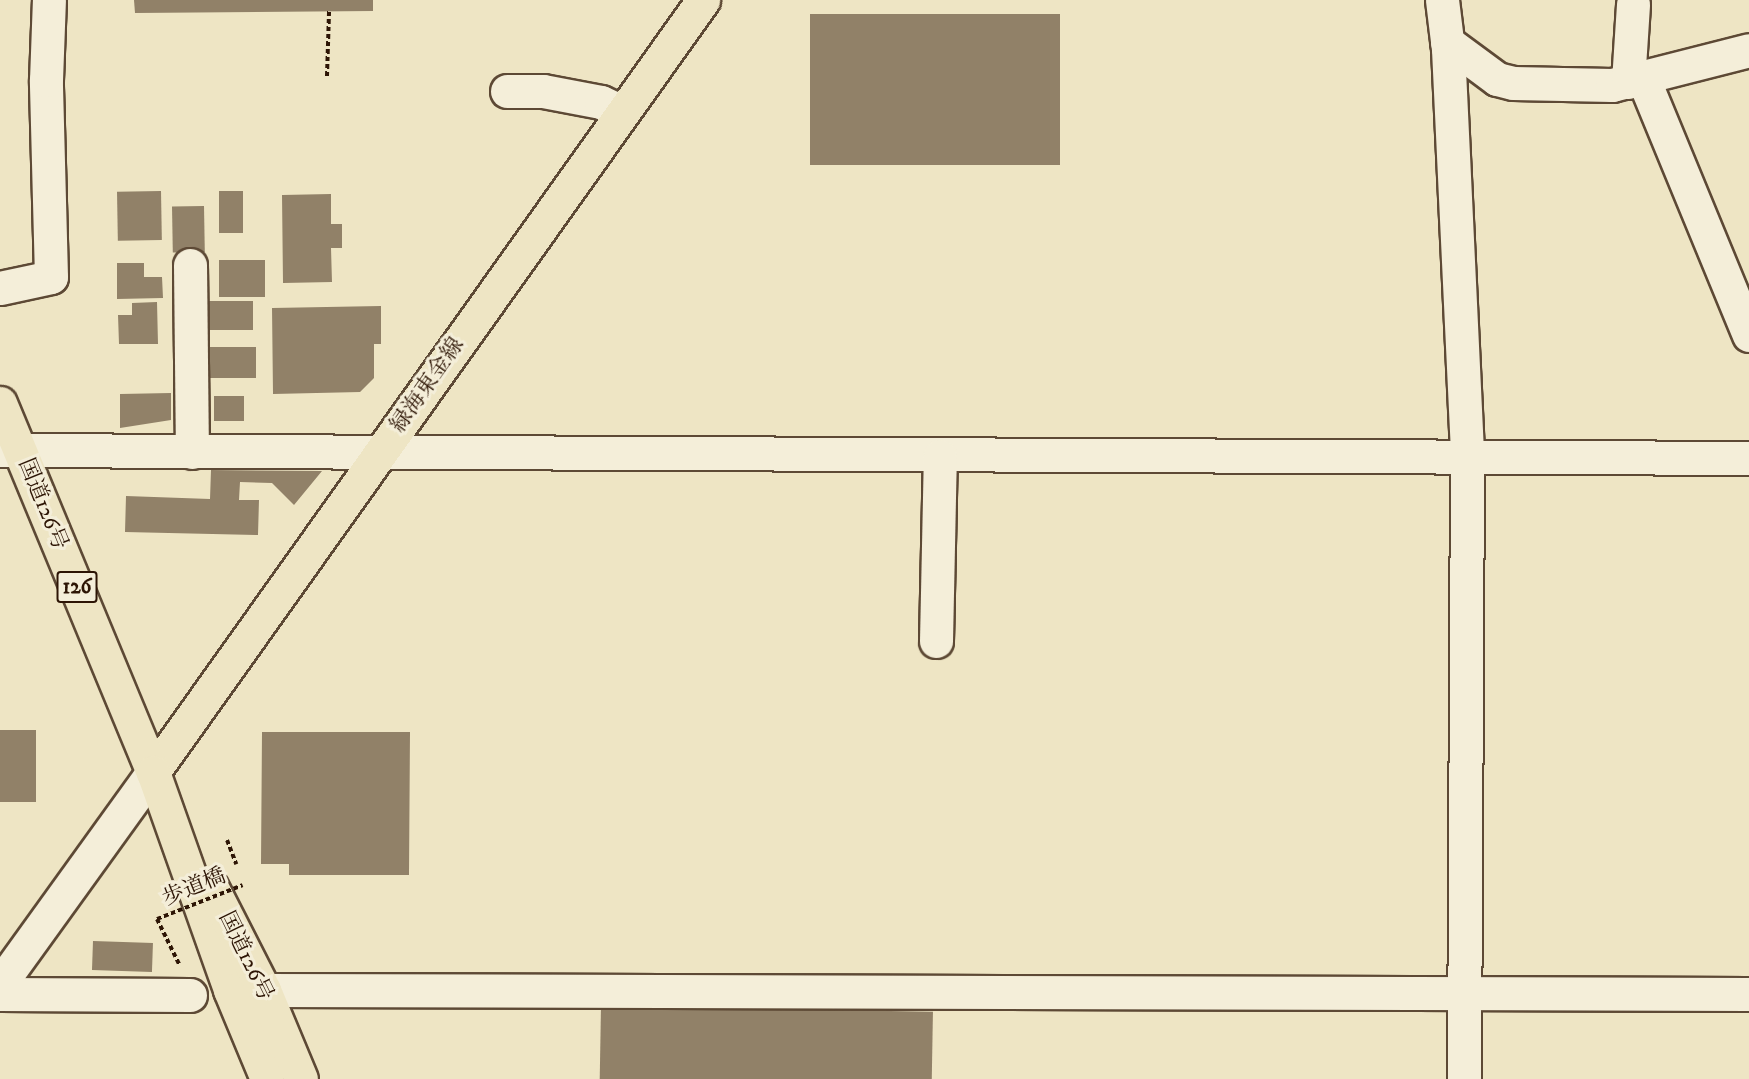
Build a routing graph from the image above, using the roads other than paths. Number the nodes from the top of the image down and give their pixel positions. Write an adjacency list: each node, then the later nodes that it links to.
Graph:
1 (49, 0): 11 (street)
2 (703, 0): 9 (main road, 緑海東金線)
3 (1442, 0): 5 (street)
4 (1633, 4): 7 (street)
5 (1447, 42): 7 (street); 19 (street)
6 (1749, 50): 7 (street)
7 (1636, 80): 12 (street)
8 (507, 92): 9 (street)
9 (620, 111): 17 (main road, 緑海東金線)
10 (190, 265): 16 (street)
11 (0, 288)
12 (1740, 288): 13 (street)
13 (1749, 335)
14 (0, 403): 15 (main road, 国道126号 / 126)
15 (10, 450): 16 (street); 22 (main road, 国道126号 / 126)
16 (192, 452): 17 (street)
17 (379, 453): 18 (street); 22 (main road, 緑海東金線)
18 (940, 456): 19 (street); 21 (street)
19 (1467, 458): 20 (street); 28 (street)
20 (1749, 458)
21 (936, 641)
22 (153, 772): 23 (street); 25 (main road, 国道126号 / 126); 29 (main road, 国道126号 / 126)
23 (0, 984)
24 (187, 985): 26 (street)
25 (264, 990): 28 (street); 30 (main road, 国道126号 / 126)
26 (0, 994)
27 (1749, 994): 28 (street)
28 (1464, 995): 31 (street)
29 (267, 1079)
30 (301, 1079)
31 (1464, 1079)

